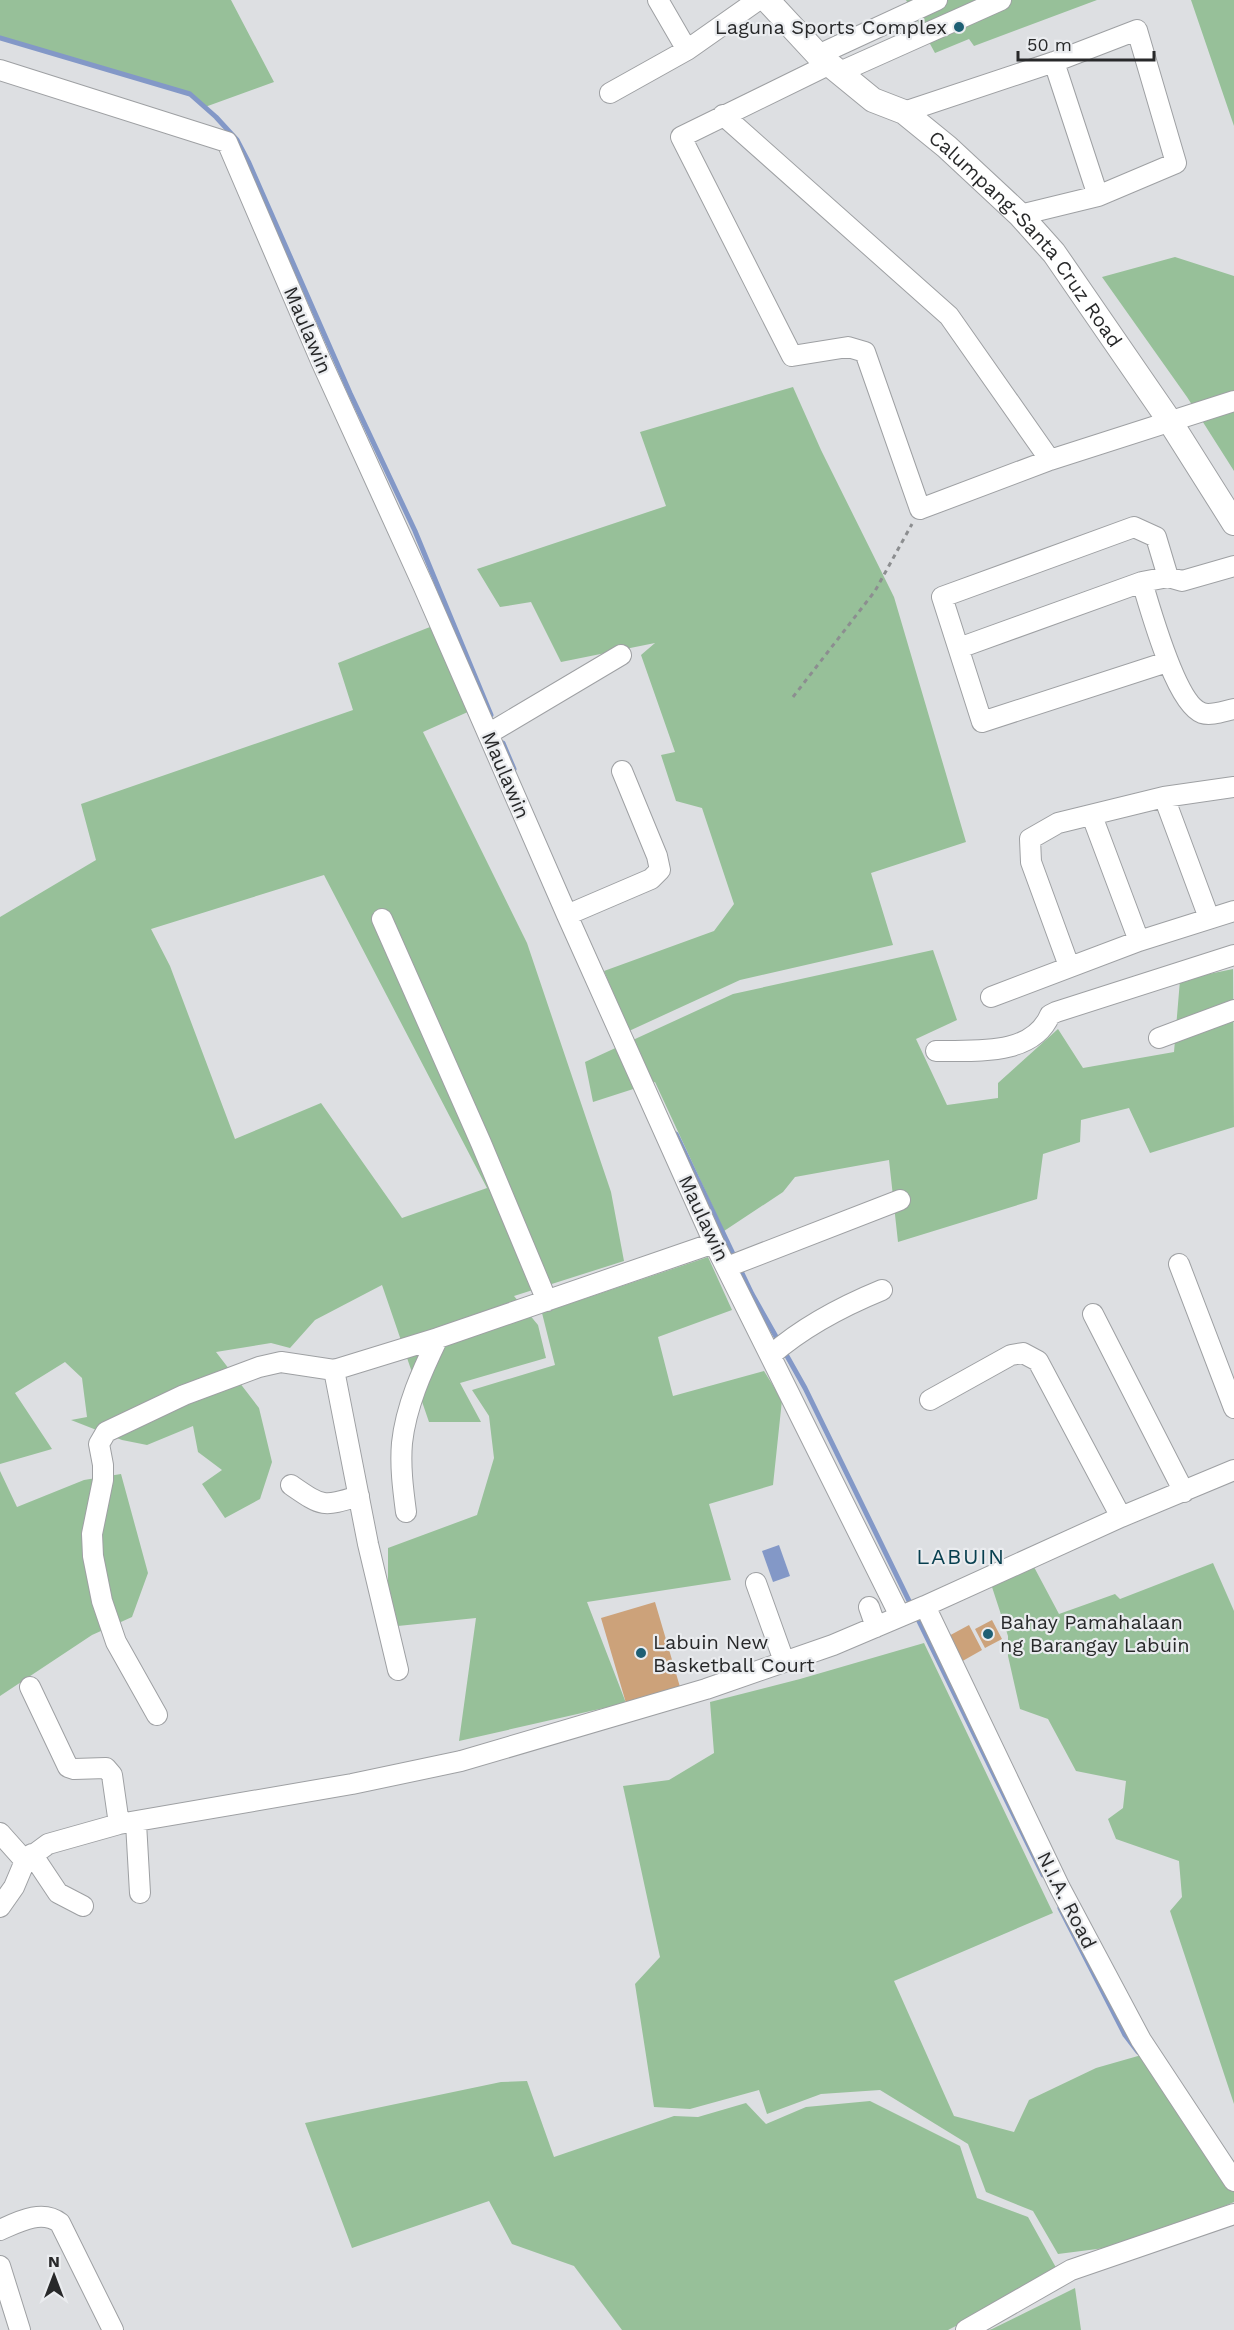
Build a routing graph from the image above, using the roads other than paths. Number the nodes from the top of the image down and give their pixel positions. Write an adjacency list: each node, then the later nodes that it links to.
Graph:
1 (658, 0): 7 (street)
2 (758, 0): 7 (street)
3 (767, 0): 9 (main road, Calumpang-Santa Cruz Road)
4 (937, 0): 9 (street)
5 (1001, 0): 6 (street)
6 (962, 8): 9 (street)
7 (687, 50): 11 (street)
8 (1054, 62): 12 (street); 14 (street); 14 (street)
9 (829, 64): 12 (main road, Calumpang-Santa Cruz Road); 13 (street)
10 (0, 70): 27 (street, Maulawin)
11 (610, 93)
12 (904, 112): 15 (main road, Calumpang-Santa Cruz Road)
13 (723, 115): 18 (street); 18 (street)
14 (1098, 196): 15 (street)
15 (1020, 216): 17 (main road, Calumpang-Santa Cruz Road)
16 (1234, 401): 17 (street)
17 (1169, 420): 18 (street); 19 (main road, Calumpang-Santa Cruz Road)
18 (1050, 460)
19 (1234, 523)
20 (1234, 566): 21 (street)
21 (1168, 577): 22 (street); 23 (street)
22 (1142, 582): 23 (street); 25 (street)
23 (959, 648): 25 (street)
24 (621, 655): 27 (street)
25 (1167, 662): 26 (street)
26 (1234, 709)
27 (488, 734): 33 (street, Maulawin)
28 (622, 771): 33 (street)
29 (1234, 787): 30 (street)
30 (1164, 797): 31 (street); 35 (street)
31 (1092, 816): 36 (street); 38 (street)
32 (1234, 911): 35 (street)
33 (567, 915): 44 (street, Maulawin)
34 (382, 918): 48 (street)
35 (1209, 918): 36 (street)
36 (1139, 941): 38 (street)
37 (1234, 955): 42 (street)
38 (1069, 966): 39 (street)
39 (991, 997)
40 (1234, 1010): 41 (street)
41 (1159, 1038)
42 (936, 1051)
43 (900, 1200): 46 (street)
44 (714, 1243): 46 (street, Maulawin); 48 (street)
45 (1179, 1264): 54 (street)
46 (727, 1267): 51 (street, Maulawin)
47 (882, 1290): 51 (street)
48 (547, 1301): 50 (street)
49 (1093, 1314): 57 (street)
50 (438, 1338): 52 (street); 59 (street)
51 (771, 1355): 64 (street, Maulawin)
52 (334, 1370): 58 (street); 69 (street)
53 (930, 1400): 60 (street)
54 (1234, 1408)
55 (1234, 1470): 57 (street)
56 (291, 1485): 58 (street)
57 (1184, 1491): 60 (street)
58 (359, 1496): 67 (street)
59 (406, 1512)
60 (1121, 1517): 62 (street)
61 (756, 1583): 66 (street)
62 (925, 1606): 64 (street); 76 (street, N.I.A. Road)
63 (868, 1607): 65 (street)
64 (900, 1616): 65 (street)
65 (876, 1627): 66 (street)
66 (784, 1661): 70 (street)
67 (398, 1670)
68 (30, 1687): 70 (street)
69 (157, 1715)
70 (128, 1824): 72 (street); 73 (street)
71 (0, 1833): 72 (street)
72 (29, 1858): 74 (street); 75 (street)
73 (140, 1893)
74 (83, 1906)
75 (0, 1907)
76 (1234, 2181)
77 (1234, 2214): 82 (street)
78 (0, 2230): 81 (street)
79 (0, 2265): 80 (street)
80 (20, 2330)
81 (113, 2330)
82 (966, 2330)

